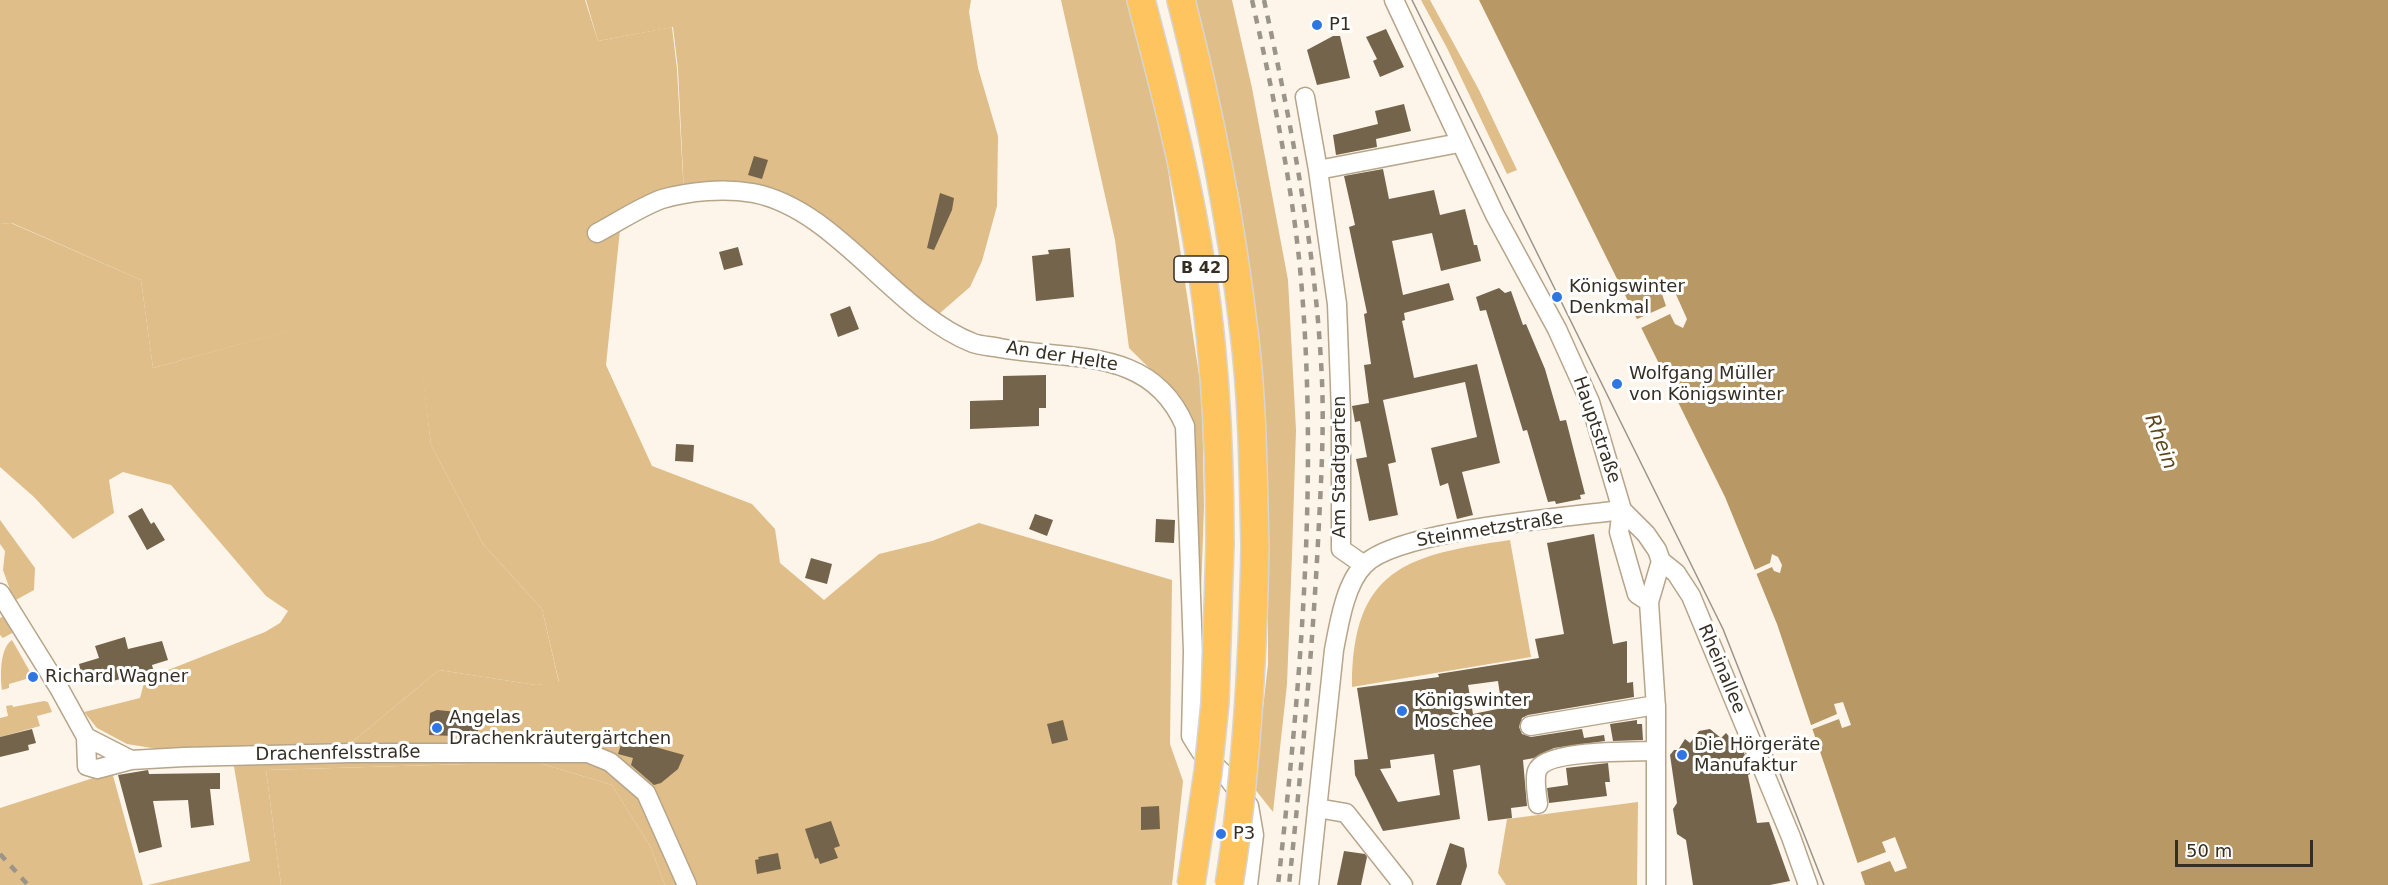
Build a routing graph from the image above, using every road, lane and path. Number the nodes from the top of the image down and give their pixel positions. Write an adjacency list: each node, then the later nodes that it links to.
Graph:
1 (1141, 0): 21 (highway, B 42, bridge)
2 (1181, 0): 22 (highway, B 42, bridge)
3 (1394, 0): 5 (street, Hauptstraße)
4 (1305, 97): 6 (street, Am Stadtgarten)
5 (1460, 143): 6 (street); 8 (street, Hauptstraße)
6 (1318, 170): 10 (street, Am Stadtgarten)
7 (597, 232): 23 (street, An der Helte)
8 (1622, 510): 9 (street, Hauptstraße); 10 (street, Steinmetzstraße); 12 (street)
9 (1661, 561): 12 (street); 27 (street, Rheinallee)
10 (1364, 565): 19 (street)
11 (0, 593): 15 (street, Drachenfelsstraße)
12 (1649, 602): 13 (street)
13 (1656, 705): 14 (street); 16 (street)
14 (1530, 726)
15 (86, 737): 17 (street, Drachenfelsstraße); 17 (street, Drachenfelsstraße)
16 (1656, 751): 18 (street); 26 (street)
17 (131, 760): 20 (street, Drachenfelsstraße)
18 (1538, 804)
19 (1317, 808): 24 (street); 25 (street)
20 (687, 885)
21 (1191, 885)
22 (1229, 885)
23 (1248, 885)
24 (1309, 885)
25 (1403, 885)
26 (1656, 885)
27 (1808, 885)

